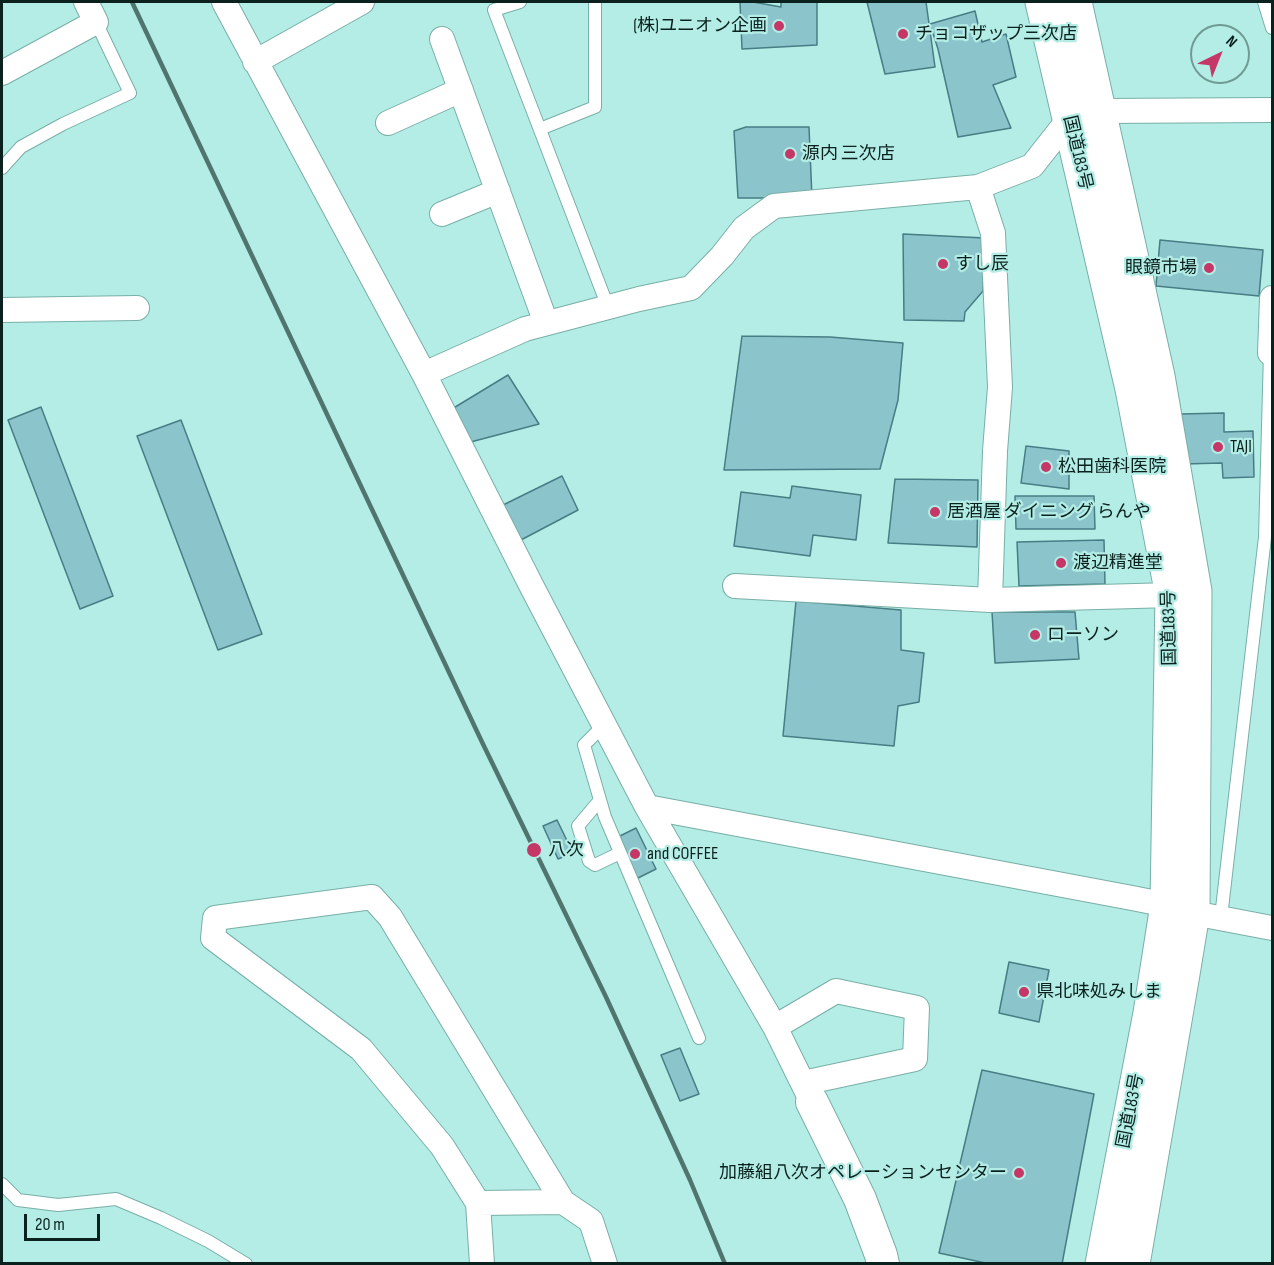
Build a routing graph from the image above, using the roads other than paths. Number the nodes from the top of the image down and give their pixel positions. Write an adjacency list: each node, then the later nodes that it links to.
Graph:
1 (224, 2): 11 (street)
2 (362, 2): 11 (street)
3 (520, 2): 17 (lane)
4 (595, 2): 17 (lane)
5 (1042, 2): 15 (highway, 国道183号)
6 (1075, 2): 15 (highway, 国道183号)
7 (1264, 2): 9 (lane)
8 (91, 12): 12 (street); 18 (lane)
9 (1272, 28)
10 (442, 39): 13 (street)
11 (255, 62): 28 (street)
12 (2, 73)
13 (461, 90): 16 (street); 20 (street)
14 (1272, 110): 15 (street)
15 (1084, 115): 19 (street); 30 (highway, 国道183号); 36 (highway, 国道183号)
16 (388, 123)
17 (540, 129): 23 (lane)
18 (2, 168)
19 (978, 187): 23 (street); 31 (street)
20 (498, 191): 21 (street); 26 (street)
21 (442, 214)
22 (1272, 298): 27 (street)
23 (608, 307): 26 (street)
24 (137, 308): 25 (street)
25 (2, 310)
26 (546, 323): 28 (street)
27 (1270, 353): 36 (lane)
28 (424, 375): 32 (street)
29 (735, 586): 31 (street)
30 (1172, 595): 31 (street); 36 (highway, 国道183号)
31 (990, 600)
32 (604, 725): 33 (lane); 34 (street)
33 (600, 800): 35 (lane); 35 (lane)
34 (647, 807): 36 (street); 38 (street)
35 (620, 853): 39 (lane)
36 (1194, 912): 37 (street); 48 (highway, 国道183号); 49 (highway, 国道183号)
37 (1272, 928)
38 (775, 1027): 40 (street); 40 (street)
39 (699, 1038)
40 (807, 1093): 47 (street)
41 (2, 1184): 44 (lane)
42 (563, 1202): 43 (street); 43 (street); 46 (street)
43 (478, 1203): 45 (street)
44 (246, 1263)
45 (482, 1263)
46 (605, 1263)
47 (883, 1263)
48 (1102, 1263)
49 (1133, 1263)

